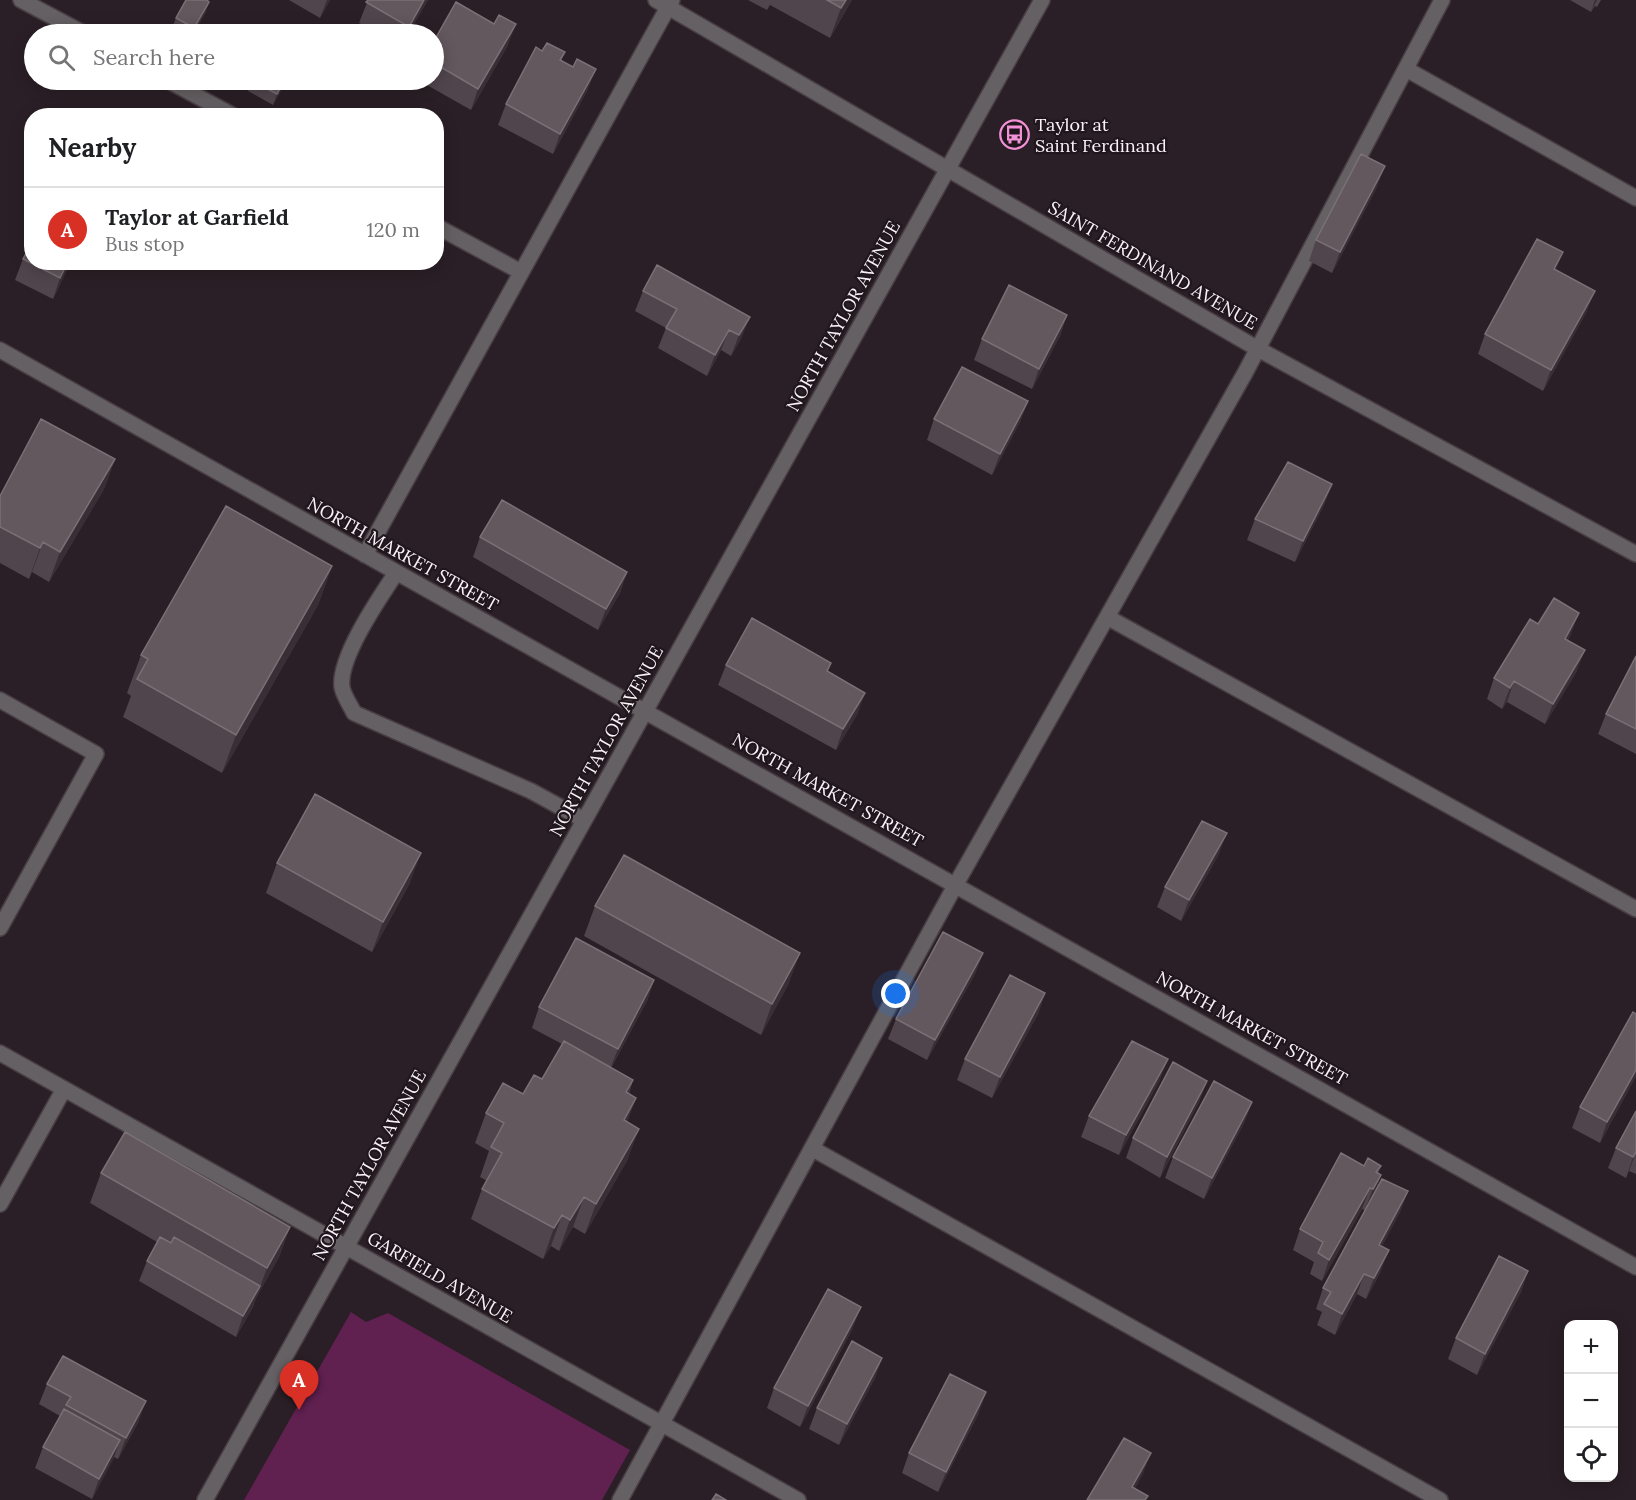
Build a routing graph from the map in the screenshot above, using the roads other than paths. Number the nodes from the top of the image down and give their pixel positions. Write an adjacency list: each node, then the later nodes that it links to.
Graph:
1 (21, 0): 5 (street)
2 (1042, 0): 9 (street, NORTH TAYLOR AVENUE)
3 (1442, 0): 6 (street)
4 (666, 2): 9 (street, SAINT FERDINAND AVENUE); 12 (street)
5 (65, 24)
6 (1406, 69): 10 (street); 13 (street)
7 (186, 90): 8 (street)
8 (219, 108)
9 (948, 169): 13 (street, SAINT FERDINAND AVENUE); 20 (street, NORTH TAYLOR AVENUE)
10 (1636, 198)
11 (444, 230): 12 (street)
12 (521, 272): 16 (street)
13 (1258, 349): 15 (street, SAINT FERDINAND AVENUE); 18 (street)
14 (0, 350): 16 (street, NORTH MARKET STREET)
15 (1636, 554)
16 (365, 555): 17 (street, NORTH MARKET STREET)
17 (396, 573): 20 (street, NORTH MARKET STREET); 21 (street)
18 (1107, 617): 22 (street); 23 (street)
19 (0, 700): 24 (street)
20 (644, 712): 21 (street, NORTH TAYLOR AVENUE); 22 (street, NORTH MARKET STREET)
21 (584, 820): 29 (street, NORTH TAYLOR AVENUE)
22 (956, 884): 27 (street); 30 (street, NORTH MARKET STREET)
23 (1636, 909)
24 (0, 928)
25 (0, 1053): 26 (street, GARFIELD AVENUE)
26 (64, 1089): 28 (street); 29 (street, GARFIELD AVENUE)
27 (813, 1149): 31 (street); 35 (street)
28 (0, 1204)
29 (346, 1246): 31 (street, GARFIELD AVENUE); 32 (street, NORTH TAYLOR AVENUE)
30 (1636, 1266)
31 (662, 1425): 33 (street); 34 (street, GARFIELD AVENUE)
32 (205, 1500)
33 (621, 1500)
34 (798, 1500)
35 (1440, 1500)

